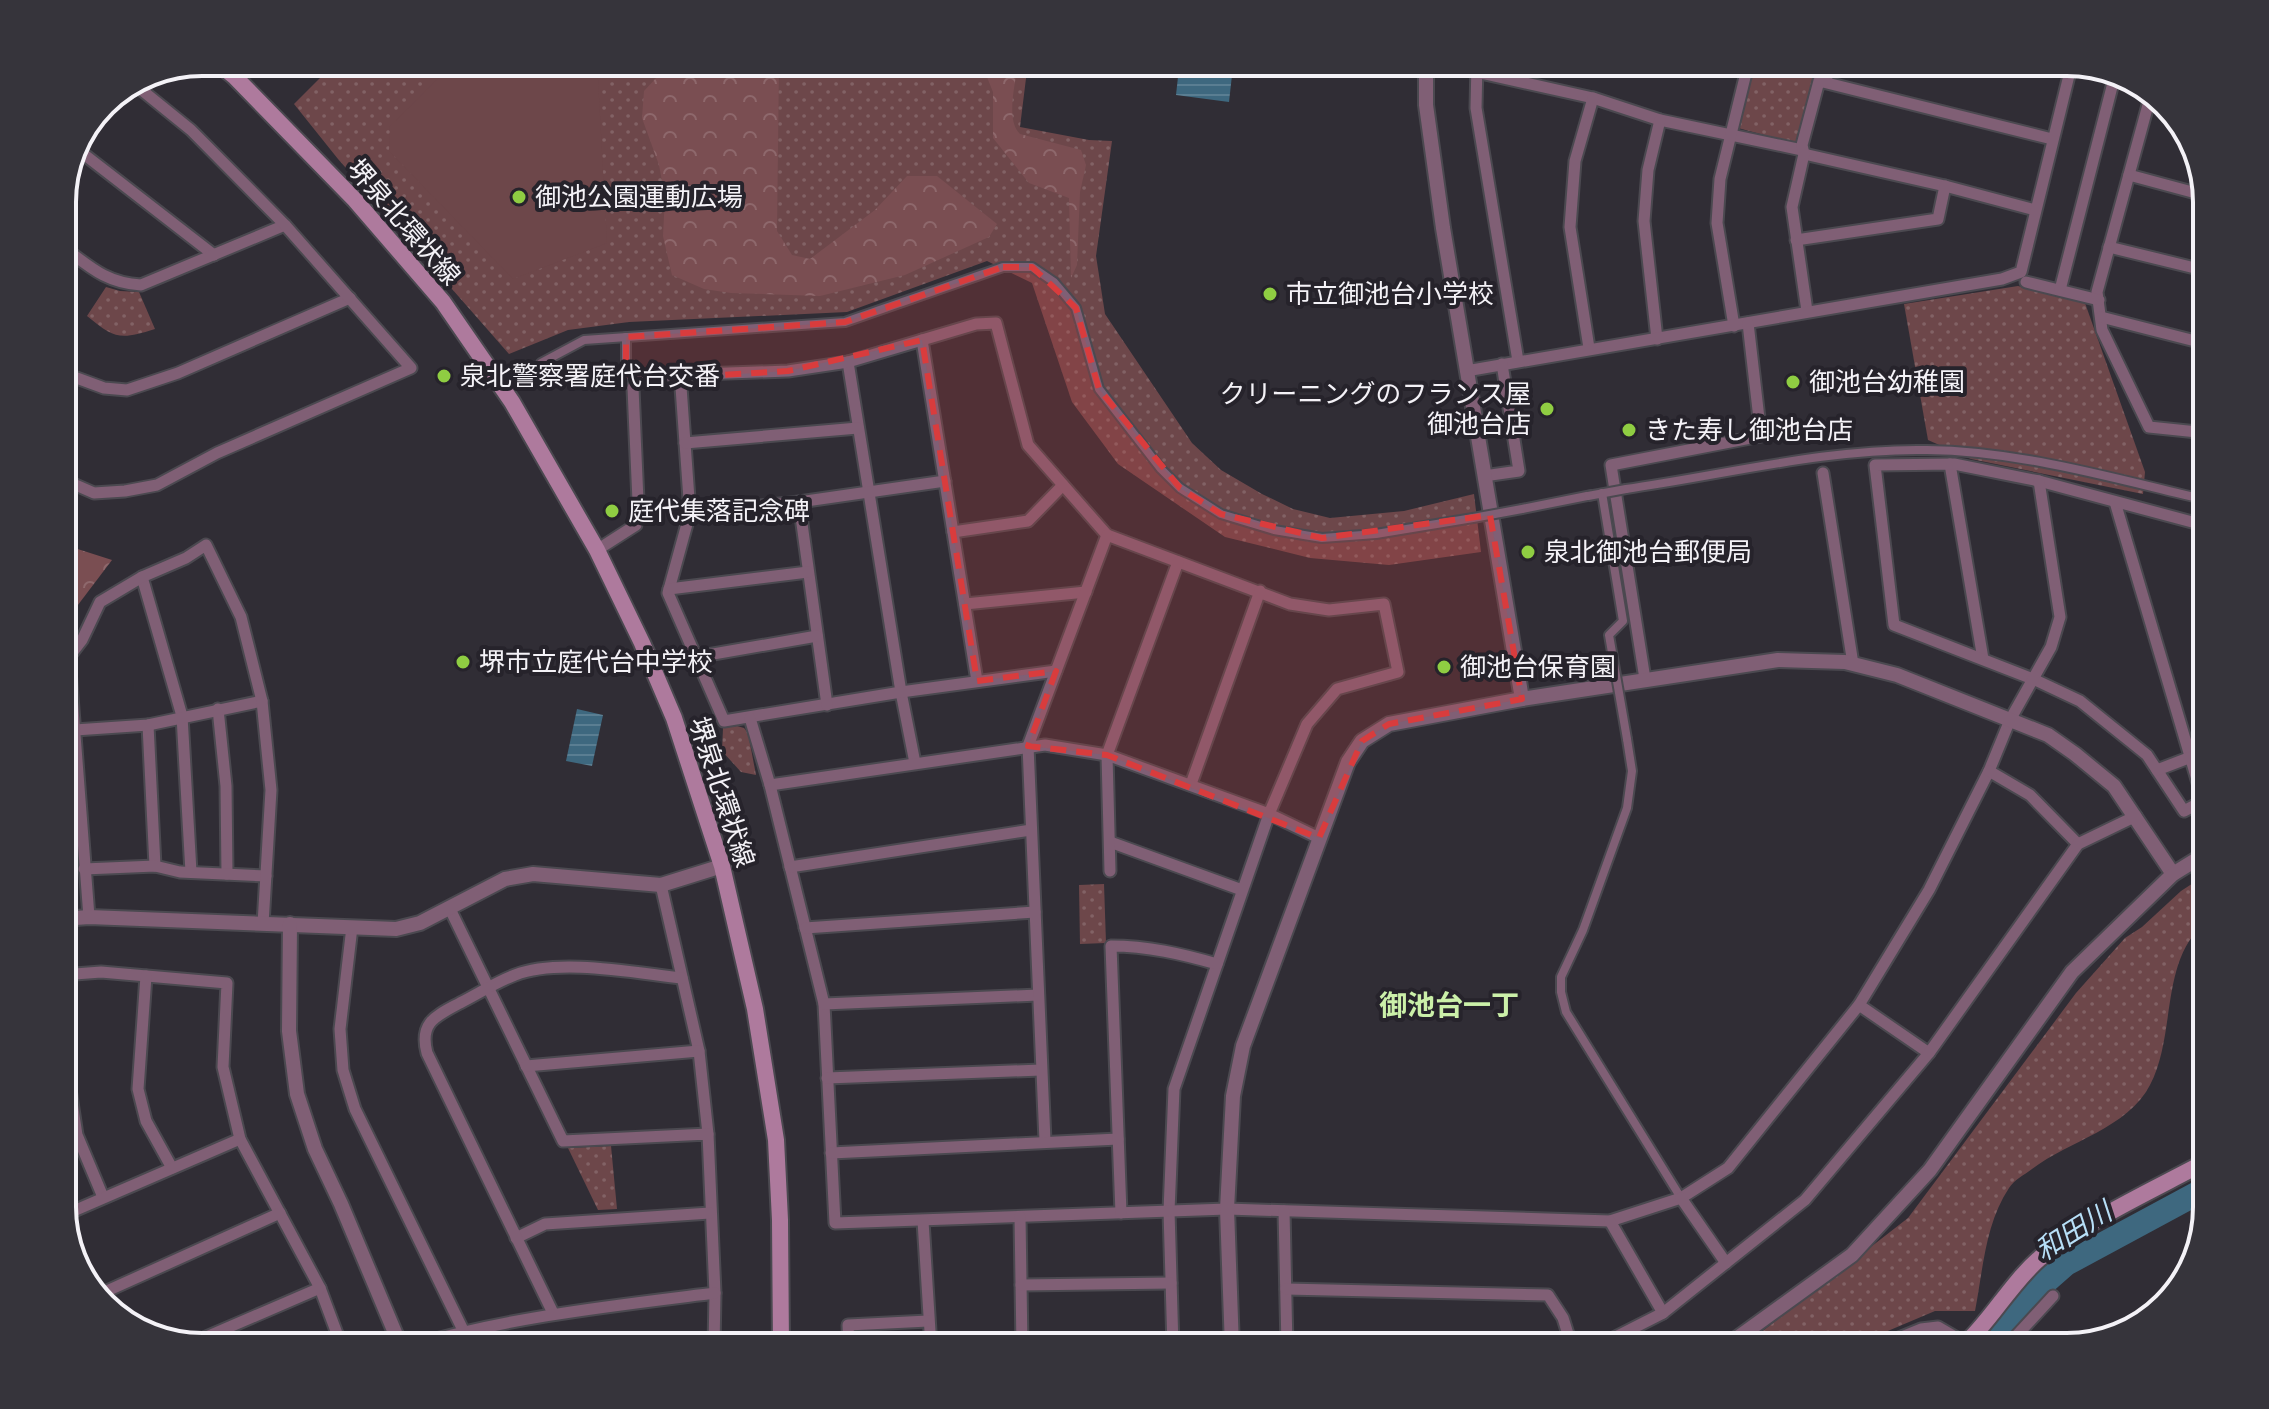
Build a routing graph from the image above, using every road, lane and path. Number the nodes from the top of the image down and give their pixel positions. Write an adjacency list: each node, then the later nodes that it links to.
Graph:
1 (234, 76): 68 (main road, 堺泉北環状線)
2 (1426, 76): 45 (street)
3 (1477, 76): 41 (street)
4 (1511, 76): 11 (street)
5 (1743, 76): 14 (street)
6 (1827, 76): 8 (street)
7 (2069, 76): 15 (street)
8 (1826, 81): 15 (street); 16 (street)
9 (2112, 85): 29 (street)
10 (143, 91): 22 (street)
11 (1593, 98): 13 (street); 40 (street)
12 (2148, 106): 18 (street)
13 (1660, 120): 14 (street); 37 (street)
14 (1732, 134): 16 (street); 35 (street)
15 (2052, 139): 21 (street)
16 (1803, 152): 19 (street); 23 (street)
17 (85, 155): 25 (street)
18 (2129, 175): 20 (street); 24 (street)
19 (1945, 186): 21 (street); 23 (street)
20 (2193, 192)
21 (2035, 210): 32 (street)
22 (285, 225): 25 (street); 30 (street)
23 (1796, 240): 32 (street)
24 (2109, 247): 27 (street); 31 (street)
25 (214, 255): 26 (street)
26 (76, 256)
27 (2193, 268)
28 (2026, 282): 29 (street)
29 (2060, 290): 31 (street)
30 (350, 298): 47 (street); 57 (street)
31 (2099, 300): 33 (street)
32 (1807, 311): 34 (street)
33 (2101, 317): 39 (street); 50 (street)
34 (1748, 323): 35 (street); 82 (street)
35 (1734, 326): 37 (street)
36 (626, 337): 43 (street); 48 (street); 60 (street, bridge)
37 (1657, 339): 40 (street)
38 (922, 340): 42 (street); 55 (street); 58 (street)
39 (2193, 340)
40 (1589, 348): 41 (street)
41 (1518, 361): 44 (street)
42 (848, 362): 46 (street); 49 (street)
43 (541, 363)
44 (1502, 364): 45 (street); 54 (street)
45 (1466, 371): 54 (street)
46 (680, 373): 48 (street); 51 (street)
47 (76, 378)
48 (636, 380): 68 (street)
49 (858, 428): 51 (street); 59 (street)
50 (2193, 432)
51 (685, 443): 64 (street)
52 (1950, 464): 56 (street); 79 (street); 79 (street)
53 (1823, 473): 80 (street)
54 (1484, 476): 86 (street)
55 (945, 481): 59 (street); 66 (street)
56 (2039, 481): 63 (street); 83 (street)
57 (76, 485)
58 (1063, 485): 66 (street); 67 (street)
59 (869, 493): 62 (street); 85 (street)
60 (1601, 494): 61 (street, bridge); 154 (street, bridge)
61 (2193, 497)
62 (799, 502): 64 (street); 70 (street)
63 (2115, 502): 65 (street); 98 (street)
64 (690, 513): 72 (street)
65 (2193, 522)
66 (953, 532): 75 (street)
67 (1107, 535): 69 (street); 74 (street)
68 (597, 550): 114 (main road, 堺泉北環状線)
69 (1178, 562): 73 (street); 97 (street)
70 (808, 572): 72 (street); 76 (street)
71 (142, 577): 77 (street); 87 (street); 90 (street)
72 (669, 589): 78 (street)
73 (1260, 591): 103 (street); 106 (street)
74 (1086, 592): 75 (street); 81 (street)
75 (965, 604): 84 (street)
76 (817, 636): 78 (street); 88 (street)
77 (76, 648)
78 (696, 657): 91 (street)
79 (1983, 659): 83 (street)
80 (1853, 664): 82 (street); 92 (street)
81 (1056, 671): 84 (street); 96 (street)
82 (1645, 679): 86 (street)
83 (2033, 679): 92 (street); 101 (street)
84 (977, 681): 85 (street)
85 (901, 692): 88 (street); 99 (street)
86 (1522, 699): 109 (street)
87 (262, 701): 89 (street); 121 (street)
88 (827, 705): 91 (street)
89 (218, 709): 90 (street); 119 (street)
90 (182, 716): 93 (street); 118 (street)
91 (750, 718): 104 (street)
92 (2010, 720): 102 (street); 107 (street)
93 (148, 725): 94 (street); 113 (street)
94 (76, 730)
95 (76, 745): 116 (street)
96 (1028, 746): 97 (street); 99 (street); 108 (street)
97 (1107, 755): 103 (street); 110 (street)
98 (2191, 757): 100 (street); 101 (street)
99 (915, 763): 104 (street)
100 (2193, 763)
101 (2157, 770): 105 (street)
102 (1989, 771): 111 (street); 139 (street)
103 (1191, 784): 106 (street)
104 (770, 785): 115 (street)
105 (2193, 806)
106 (1269, 814): 109 (street); 123 (street)
107 (2136, 816): 111 (street); 120 (street)
108 (1031, 830): 115 (street); 125 (street)
109 (1319, 838): 155 (street)
110 (1110, 842): 117 (street); 123 (street)
111 (2078, 844): 141 (street)
112 (2193, 862): 120 (street)
113 (155, 866): 116 (street); 118 (street)
114 (722, 866): 122 (street); 184 (main road, 堺泉北環状線)
115 (790, 867): 131 (street)
116 (84, 869): 126 (street)
117 (1110, 871)
118 (191, 872): 119 (street)
119 (227, 874): 121 (street)
120 (2173, 874): 193 (street)
121 (266, 876): 128 (street)
122 (661, 885): 124 (street); 135 (street)
123 (1242, 890): 132 (street)
124 (449, 907): 130 (street); 136 (street)
125 (1035, 912): 131 (street); 137 (street)
126 (89, 917): 127 (street); 128 (street)
127 (76, 918)
128 (263, 924): 129 (street)
129 (290, 924): 130 (street); 180 (street)
130 (352, 927): 177 (street)
131 (805, 928): 138 (street)
132 (1217, 964): 148 (street); 157 (street)
133 (76, 974): 134 (street)
134 (146, 976): 147 (street); 151 (street)
135 (682, 978): 136 (street); 140 (street)
136 (489, 988): 142 (street); 165 (street)
137 (1038, 995): 138 (street); 143 (street)
138 (824, 1004): 144 (street)
139 (1859, 1005): 141 (street); 154 (street)
140 (699, 1051): 142 (street); 146 (street)
141 (1929, 1053): 166 (street)
142 (526, 1066): 146 (street)
143 (1041, 1070): 144 (street); 149 (street)
144 (827, 1078): 150 (street)
145 (76, 1128): 153 (street)
146 (708, 1134): 160 (street)
147 (240, 1139): 151 (street); 159 (street)
148 (1118, 1139): 149 (street); 161 (street)
149 (1045, 1141): 150 (street)
150 (831, 1153): 163 (street)
151 (172, 1168): 153 (street)
152 (2193, 1169): 196 (main road)
153 (103, 1197): 156 (street)
154 (1681, 1198): 164 (street); 166 (street)
155 (1227, 1209): 157 (street); 158 (street); 189 (street)
156 (76, 1210)
157 (1169, 1211): 161 (street); 167 (street)
158 (1284, 1211): 164 (street); 170 (street)
159 (280, 1213): 169 (street); 171 (street)
160 (710, 1213): 165 (street); 172 (street)
161 (1121, 1213): 162 (street)
162 (1020, 1217): 163 (street); 168 (street)
163 (923, 1221): 176 (street)
164 (1610, 1221): 175 (street)
165 (516, 1238): 174 (street)
166 (1726, 1263): 175 (street)
167 (1171, 1283): 168 (street); 188 (street)
168 (1021, 1285): 187 (street)
169 (320, 1288): 178 (street); 179 (street)
170 (1286, 1289): 190 (street); 191 (street)
171 (108, 1291)
172 (715, 1293): 174 (street); 183 (street)
173 (2053, 1296): 197 (street)
174 (553, 1313): 177 (street)
175 (1663, 1313): 192 (street)
176 (928, 1321): 185 (street); 186 (street)
177 (463, 1330): 181 (street); 182 (street)
178 (216, 1333)
179 (337, 1333)
180 (395, 1333)
181 (453, 1333)
182 (464, 1333)
183 (714, 1333)
184 (781, 1333)
185 (848, 1333)
186 (929, 1333)
187 (1022, 1333)
188 (1173, 1333)
189 (1231, 1333)
190 (1287, 1333)
191 (1568, 1333)
192 (1624, 1333)
193 (1744, 1333)
194 (1911, 1333): 195 (street)
195 (1947, 1333)
196 (1977, 1333)
197 (2019, 1333)

